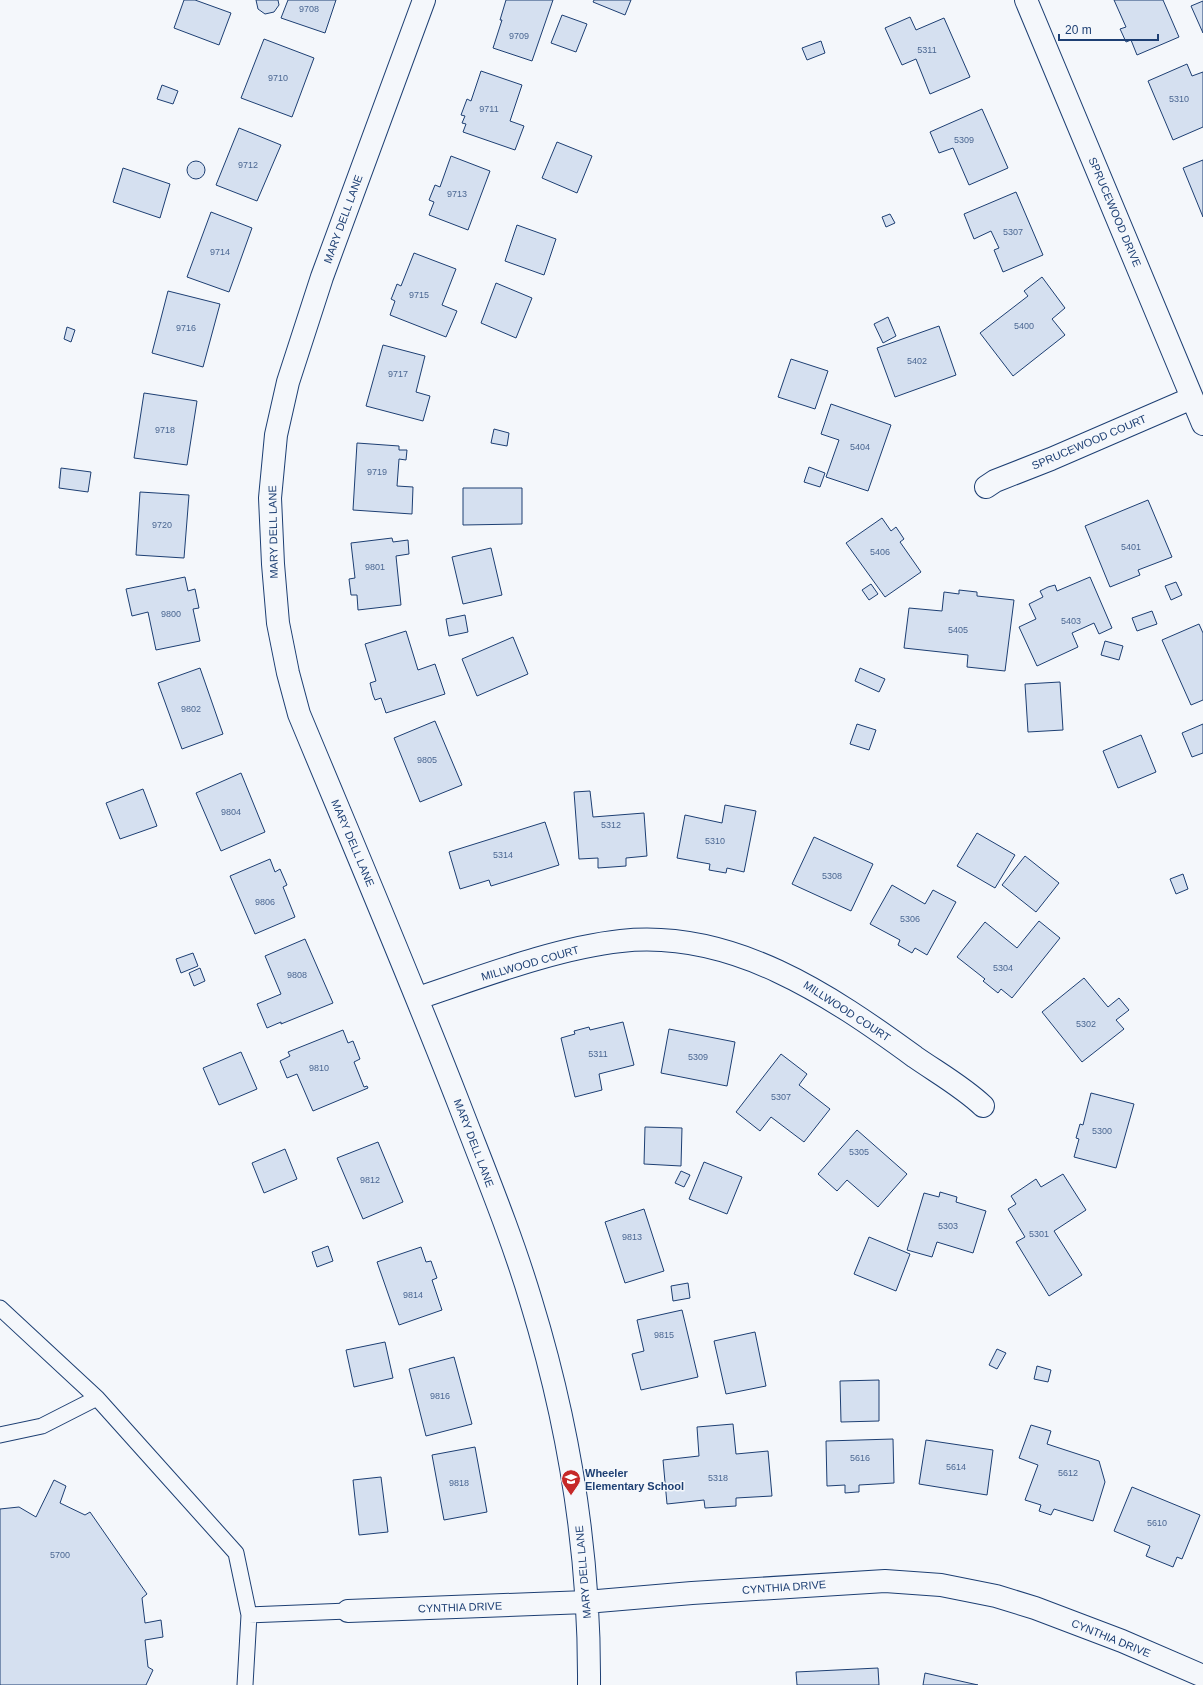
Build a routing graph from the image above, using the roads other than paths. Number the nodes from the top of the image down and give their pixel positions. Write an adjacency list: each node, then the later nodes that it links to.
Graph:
1 (424, 0): 6 (street, MARY DELL LANE)
2 (1026, 0): 3 (street, SPRUCEWOOD DRIVE)
3 (1192, 398): 4 (street, SPRUCEWOOD DRIVE); 5 (street, SPRUCEWOOD COURT)
4 (1203, 424)
5 (986, 487)
6 (418, 998): 7 (street, MILLWOOD COURT); 11 (street, MARY DELL LANE)
7 (982, 1106)
8 (0, 1308): 9 (lane)
9 (97, 1398): 10 (lane); 13 (lane)
10 (0, 1435)
11 (586, 1602): 12 (street, CYNTHIA DRIVE); 14 (street, CYNTHIA DRIVE); 16 (street, MARY DELL LANE)
12 (348, 1611): 13 (lane)
13 (249, 1615): 15 (lane)
14 (1203, 1676)
15 (245, 1685)
16 (589, 1685)

